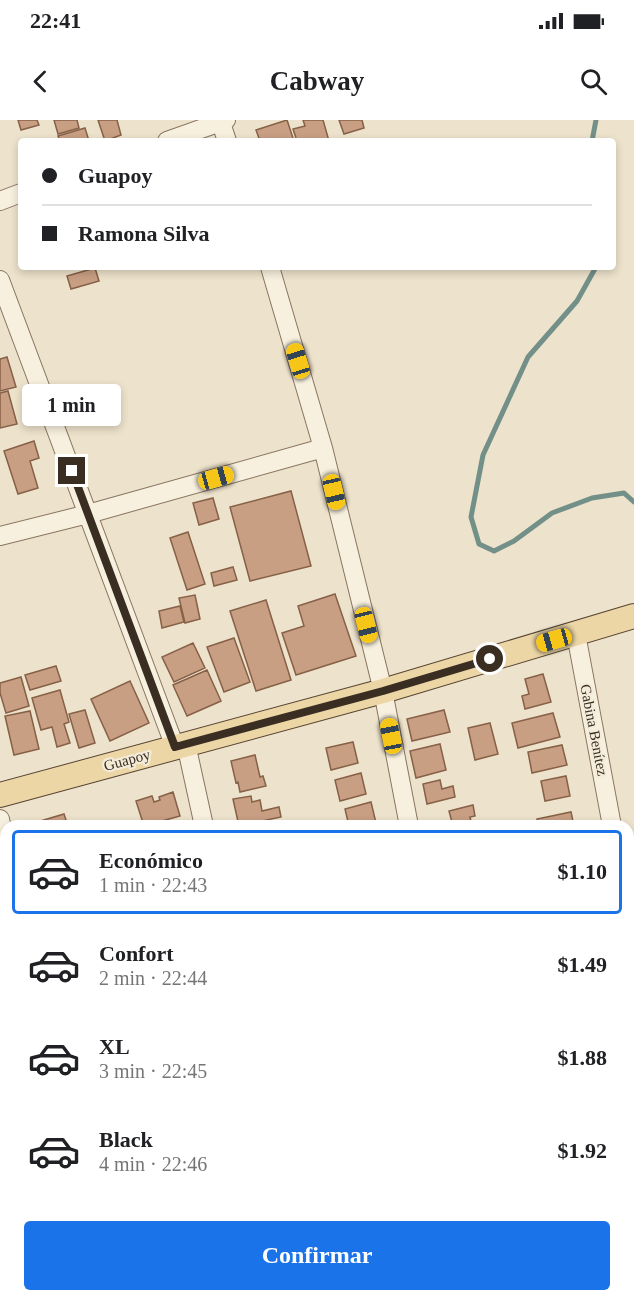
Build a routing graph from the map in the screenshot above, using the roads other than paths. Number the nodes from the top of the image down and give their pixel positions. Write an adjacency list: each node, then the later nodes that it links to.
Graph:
1 (222, 121): 2 (street); 3 (street)
2 (175, 138)
3 (227, 138)
4 (18, 194): 5 (street)
5 (0, 201)
6 (271, 270): 8 (street)
7 (0, 280): 9 (street)
8 (323, 448): 9 (street); 13 (street)
9 (88, 514): 10 (street); 14 (street)
10 (0, 536)
11 (634, 616): 12 (main road, Guapoy)
12 (576, 634): 13 (main road, Guapoy); 18 (street, Gabina Benítez)
13 (383, 691): 14 (main road, Guapoy); 17 (street)
14 (180, 746): 15 (main road, Guapoy); 16 (street)
15 (0, 795)
16 (202, 820)
17 (408, 820)
18 (611, 820)

